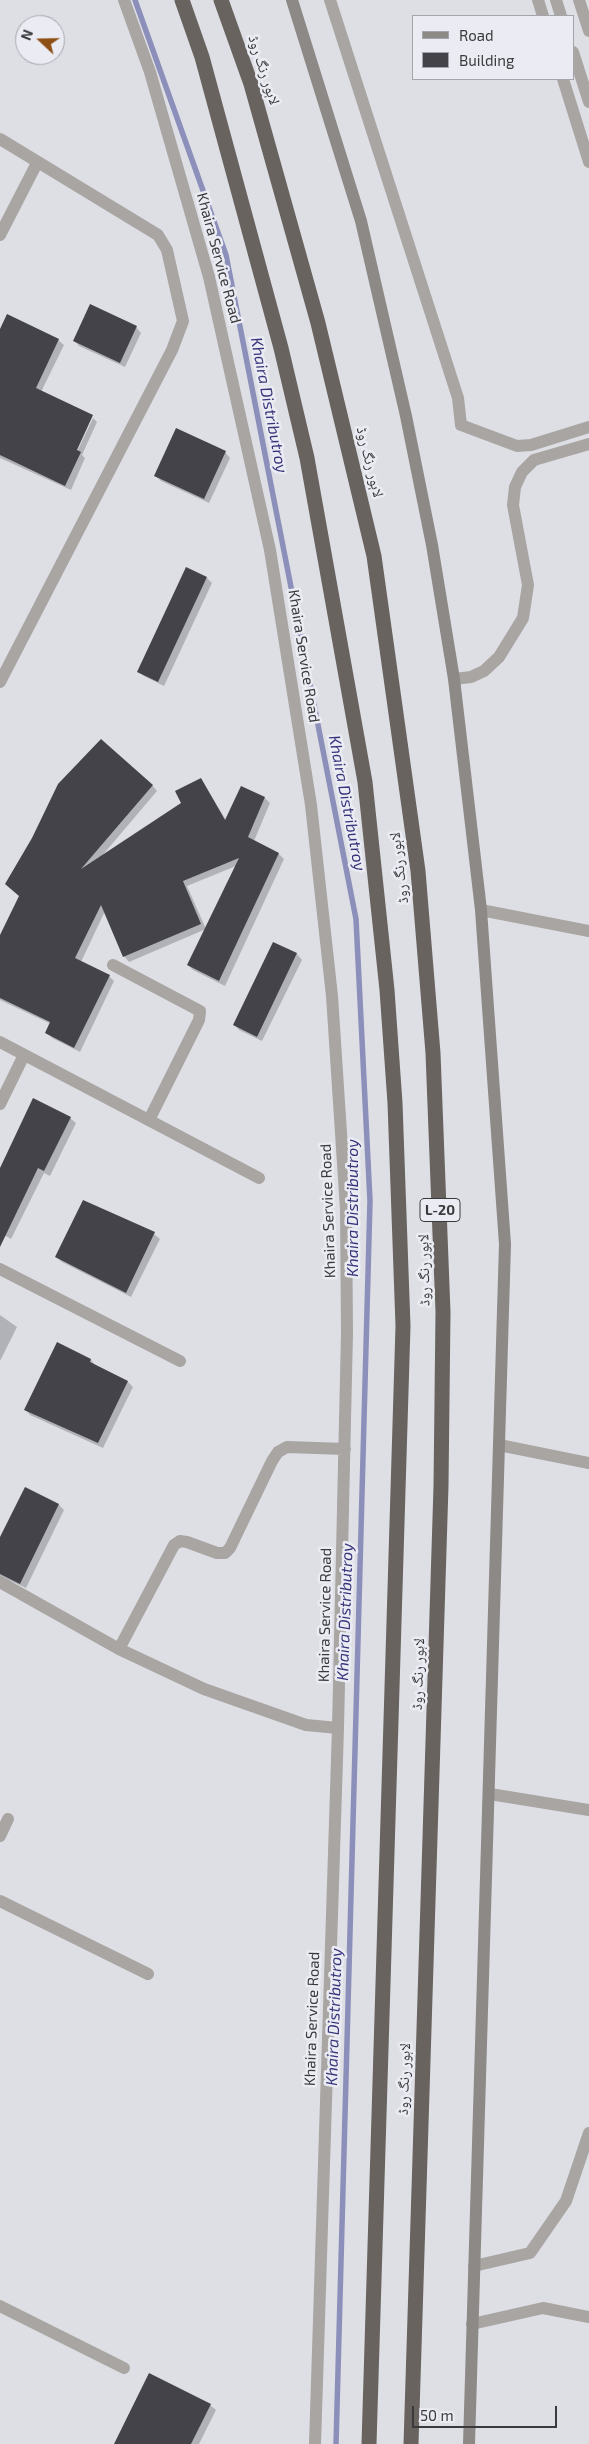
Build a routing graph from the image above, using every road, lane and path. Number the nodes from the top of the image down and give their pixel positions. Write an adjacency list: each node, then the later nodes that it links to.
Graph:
1 (124, 0): 34 (street, Khaira Service Road)
2 (182, 0): 52 (highway, لاہور رنگ روڈ / L-20)
3 (221, 0): 53 (highway, لاہور رنگ روڈ / L-20)
4 (292, 0): 21 (street)
5 (330, 0): 19 (street)
6 (538, 0): 9 (street)
7 (556, 0): 10 (street)
8 (579, 0): 11 (street)
9 (543, 15)
10 (561, 15)
11 (589, 31)
12 (574, 55): 14 (street)
13 (563, 80): 16 (street)
14 (589, 102)
15 (0, 139): 17 (street)
16 (589, 162)
17 (37, 163): 18 (street); 22 (street)
18 (0, 235)
19 (589, 427)
20 (589, 444): 21 (street)
21 (454, 679): 23 (street)
22 (0, 682)
23 (481, 910): 24 (street); 33 (street)
24 (589, 931)
25 (113, 965): 29 (street)
26 (0, 1042): 27 (street)
27 (24, 1055): 28 (street); 29 (street)
28 (0, 1104)
29 (149, 1120): 30 (street)
30 (259, 1178)
31 (0, 1269): 32 (street)
32 (180, 1361)
33 (499, 1445): 35 (street); 39 (street)
34 (345, 1450): 37 (street); 38 (street, Khaira Service Road)
35 (589, 1463)
36 (0, 1582): 37 (street)
37 (119, 1649): 38 (street)
38 (338, 1728): 51 (street, Khaira Service Road)
39 (490, 1794): 40 (street); 46 (street)
40 (589, 1810)
41 (8, 1819): 42 (street)
42 (0, 1836)
43 (0, 1901): 44 (street)
44 (148, 1974)
45 (589, 2133): 46 (street)
46 (474, 2266): 49 (street)
47 (0, 2306): 50 (street)
48 (589, 2317): 49 (street)
49 (472, 2324): 54 (street)
50 (124, 2368)
51 (315, 2444)
52 (370, 2444)
53 (411, 2444)
54 (469, 2444)

